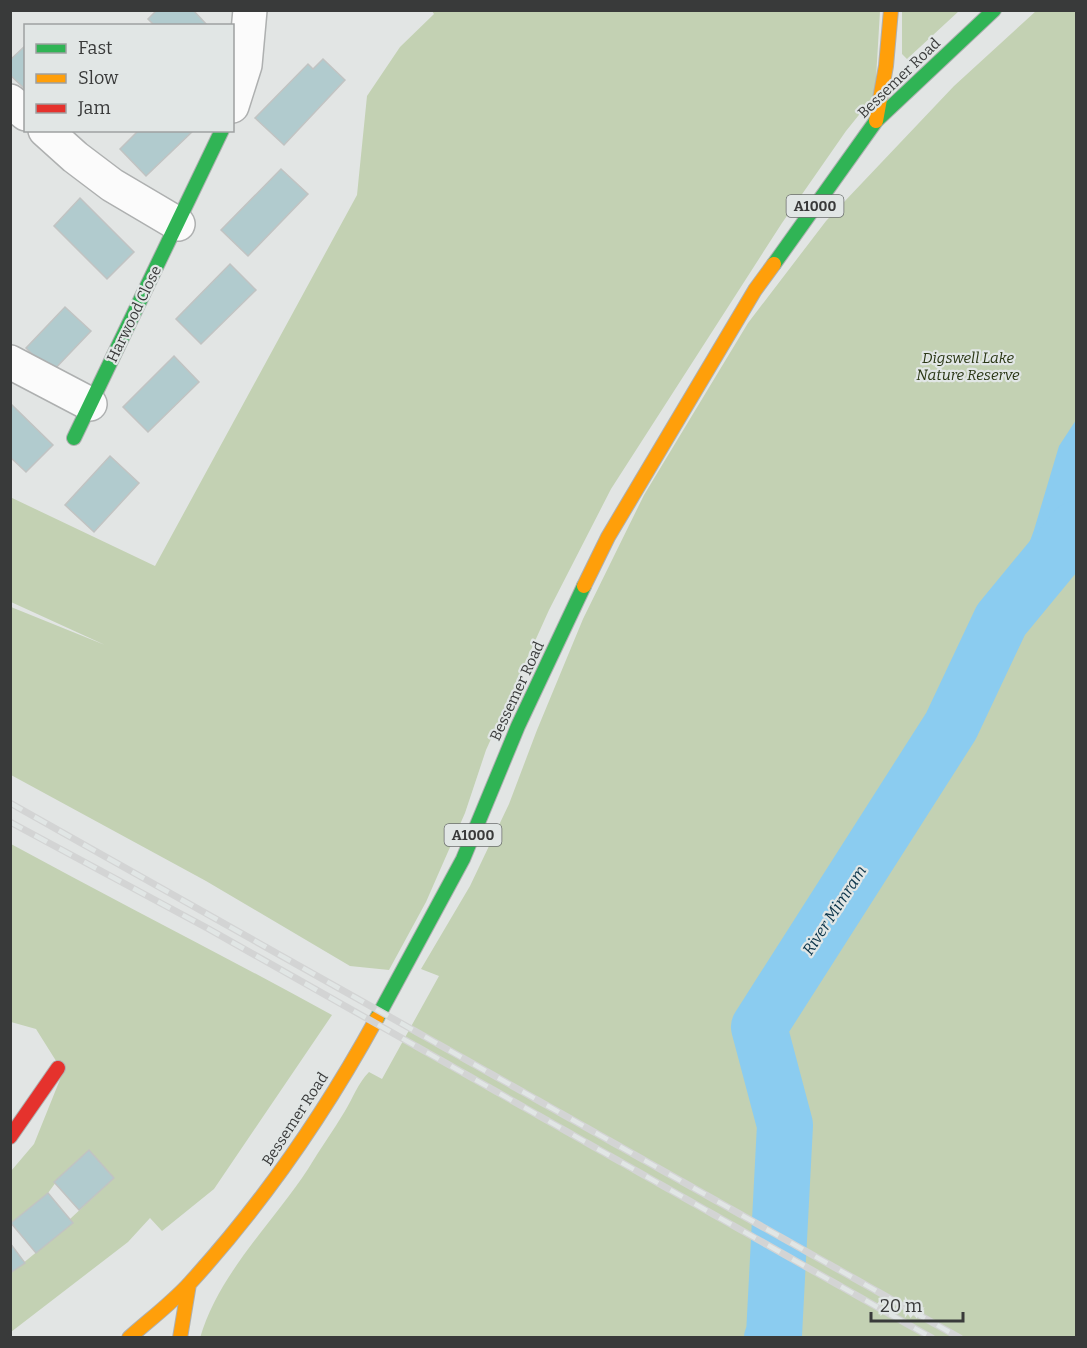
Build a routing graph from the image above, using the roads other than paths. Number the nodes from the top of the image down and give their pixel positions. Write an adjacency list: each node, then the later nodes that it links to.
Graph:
1 (250, 10): 4 (street)
2 (891, 10): 7 (main road)
3 (994, 10): 7 (main road, Bessemer Road / A1000)
4 (234, 99)
5 (10, 101): 6 (street)
6 (24, 112)
7 (876, 121): 16 (main road, Bessemer Road / A1000)
8 (221, 132): 10 (main road, Harwood Close)
9 (52, 136): 10 (street)
10 (178, 224): 12 (main road, Harwood Close)
11 (10, 362): 12 (street)
12 (90, 404): 13 (main road, Harwood Close)
13 (74, 438)
14 (58, 1068): 15 (main road)
15 (10, 1137)
16 (189, 1284): 17 (main road, Bessemer Road / A1000); 18 (main road)
17 (129, 1338)
18 (180, 1338)

